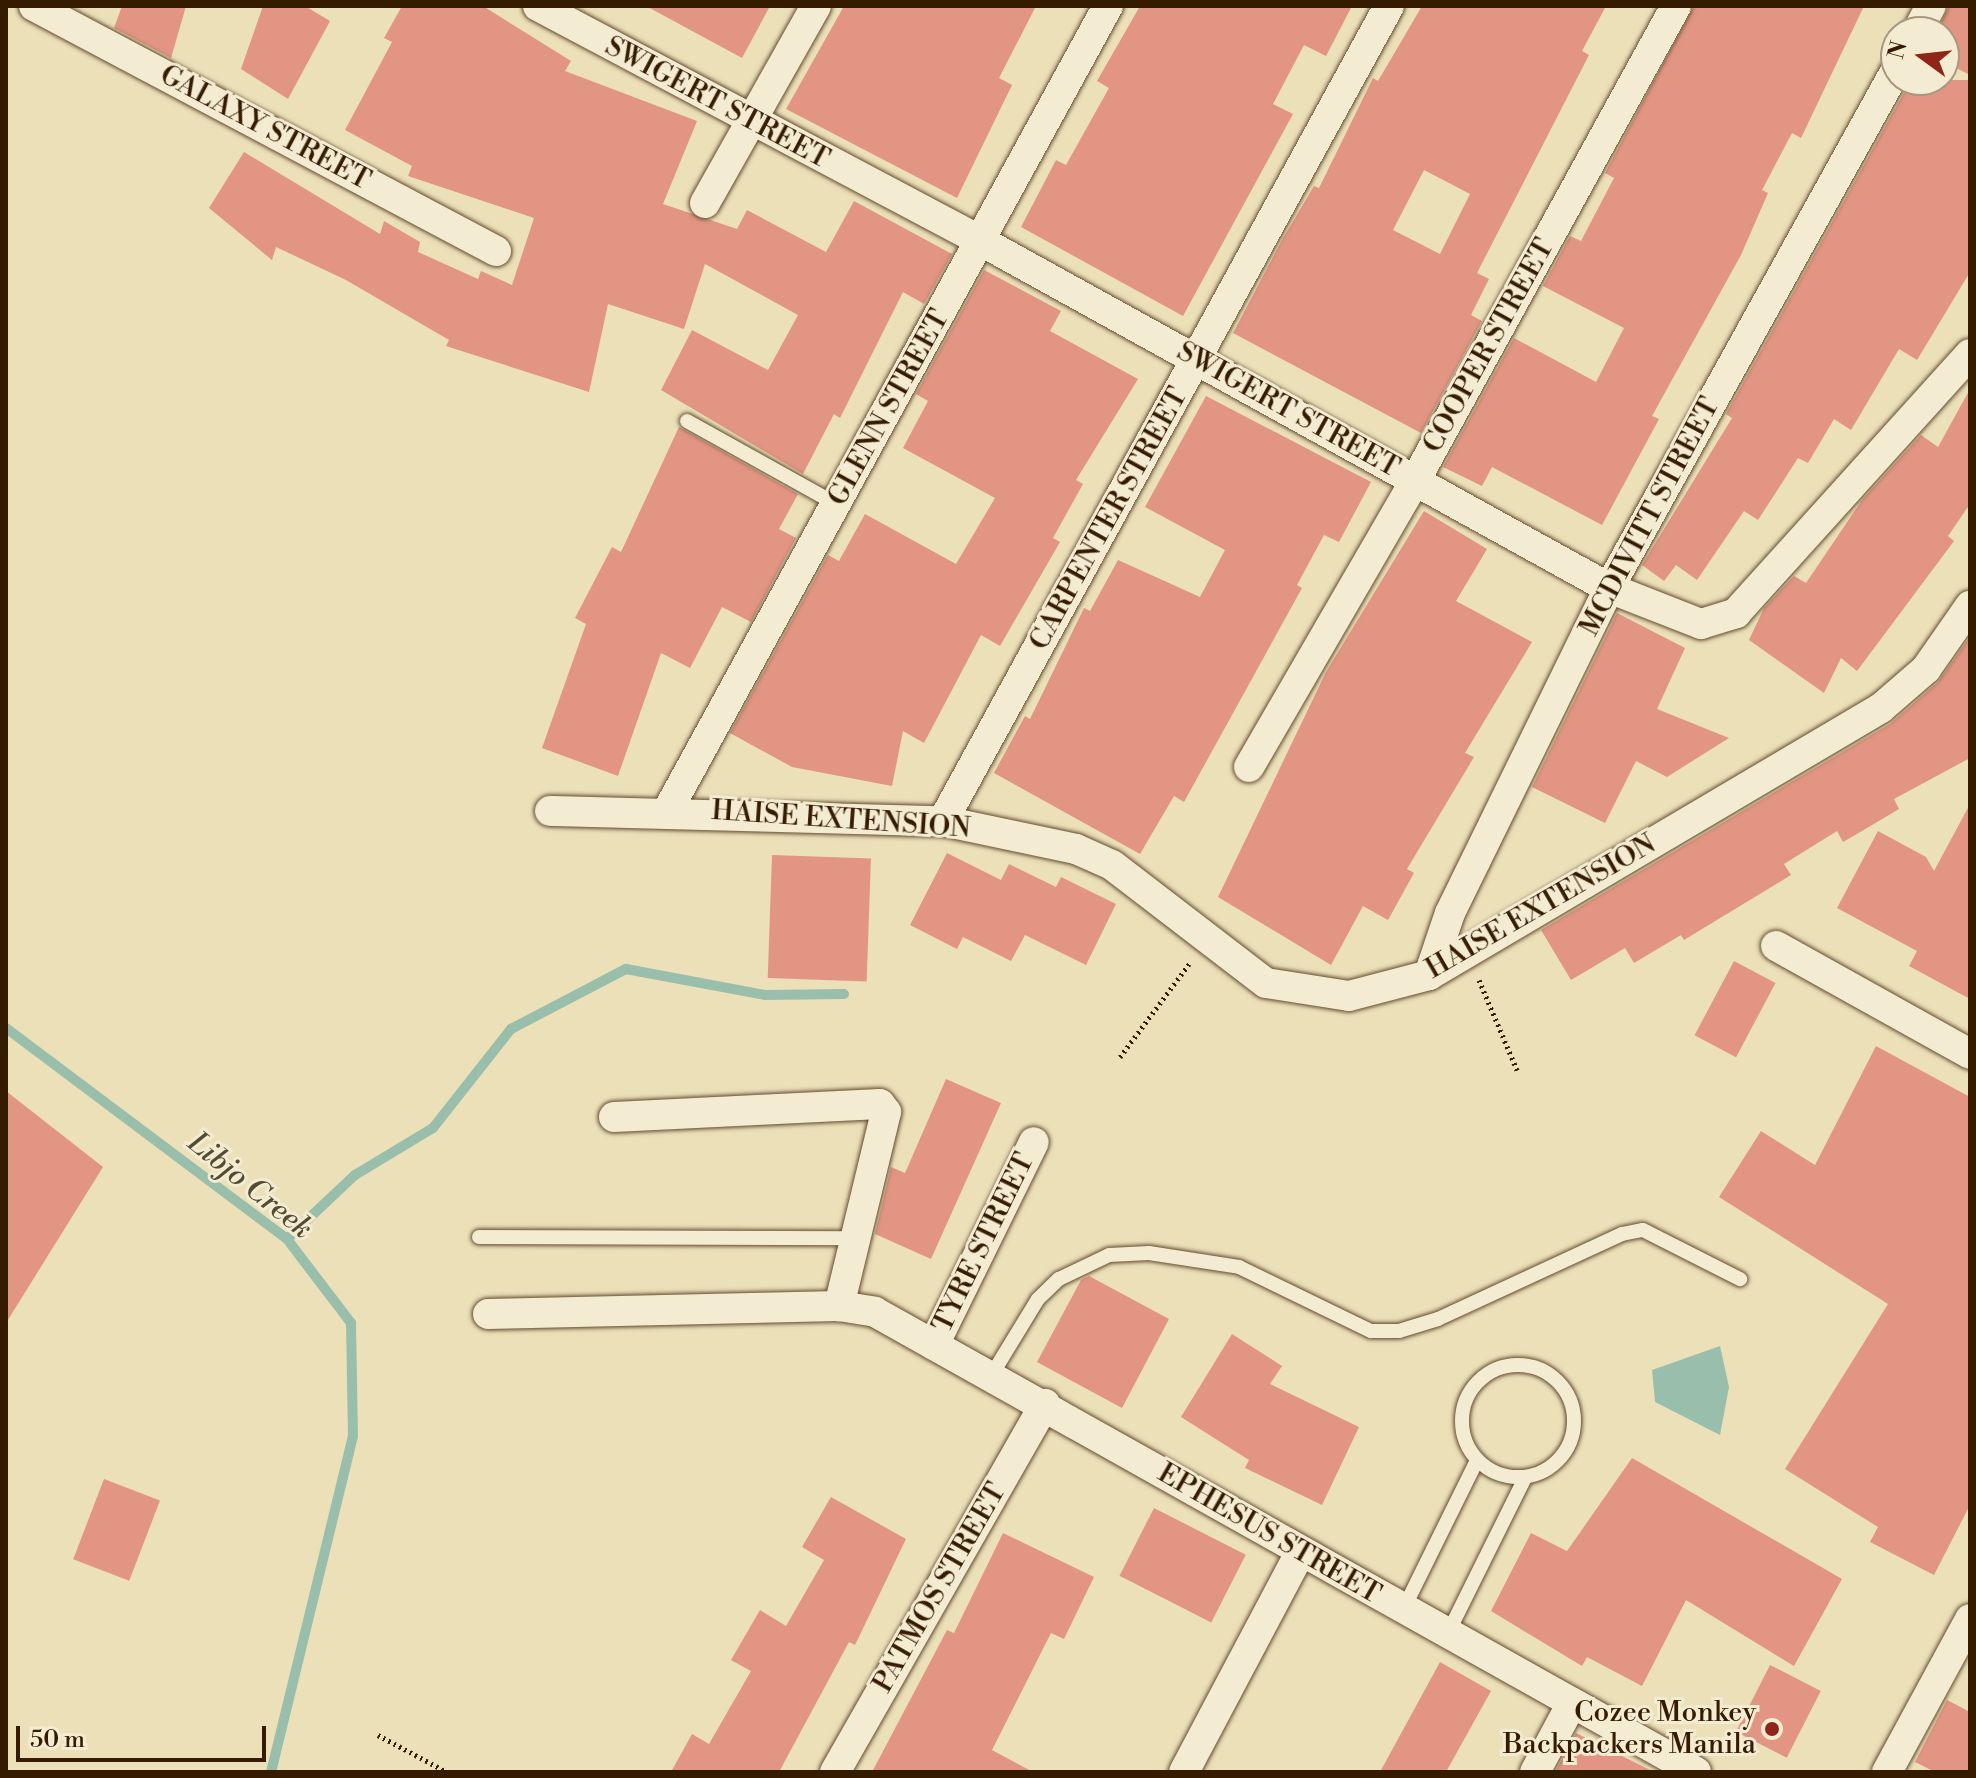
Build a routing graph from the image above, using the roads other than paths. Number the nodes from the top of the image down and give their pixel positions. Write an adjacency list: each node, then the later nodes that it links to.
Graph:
1 (34, 6): 11 (street, GALAXY STREET)
2 (538, 6): 8 (street, SWIGERT STREET)
3 (816, 6): 8 (street)
4 (1108, 6): 10 (street, GLENN STREET)
5 (1389, 6): 13 (street, CARPENTER STREET)
6 (1676, 6): 15 (street, COOPER STREET)
7 (1882, 96): 17 (street, MCDIVITT STREET)
8 (749, 123): 9 (street); 10 (street, SWIGERT STREET)
9 (705, 203)
10 (981, 241): 13 (street, SWIGERT STREET); 16 (street, GLENN STREET)
11 (496, 251)
12 (1970, 354): 17 (street, SWIGERT STREET)
13 (1196, 360): 15 (street, SWIGERT STREET); 22 (street, CARPENTER STREET)
14 (687, 421): 16 (lane)
15 (1416, 479): 17 (street, SWIGERT STREET); 19 (street, COOPER STREET)
16 (836, 504): 20 (street, GLENN STREET)
17 (1609, 588): 24 (street, MCDIVITT STREET)
18 (1970, 606): 24 (street, HAISE EXTENSION)
19 (1249, 767)
20 (668, 810): 21 (street, HAISE EXTENSION); 22 (street, HAISE EXTENSION)
21 (550, 811)
22 (943, 821): 24 (street, HAISE EXTENSION)
23 (1776, 946): 25 (street)
24 (1429, 975)
25 (1970, 1054)
26 (614, 1117): 29 (street)
27 (1034, 1142): 33 (street, TYRE STREET)
28 (479, 1237): 29 (lane)
29 (854, 1238): 31 (street)
30 (1740, 1279): 34 (lane)
31 (839, 1306): 32 (street, EPHESUS STREET); 33 (street, EPHESUS STREET)
32 (488, 1314)
33 (934, 1345): 34 (street, EPHESUS STREET)
34 (991, 1376): 35 (street, EPHESUS STREET)
35 (1045, 1404): 38 (street, EPHESUS STREET); 43 (street, PATMOS STREET)
36 (1477, 1460): 37 (lane); 37 (lane); 39 (lane)
37 (1525, 1478): 41 (lane)
38 (1300, 1553): 39 (street, EPHESUS STREET); 44 (street)
39 (1402, 1610): 41 (street, EPHESUS STREET)
40 (1970, 1619): 47 (street)
41 (1447, 1635): 42 (street, EPHESUS STREET)
42 (1571, 1705): 45 (street); 46 (street, EPHESUS STREET)
43 (835, 1772)
44 (1184, 1772)
45 (1535, 1772)
46 (1696, 1772)
47 (1887, 1772)

